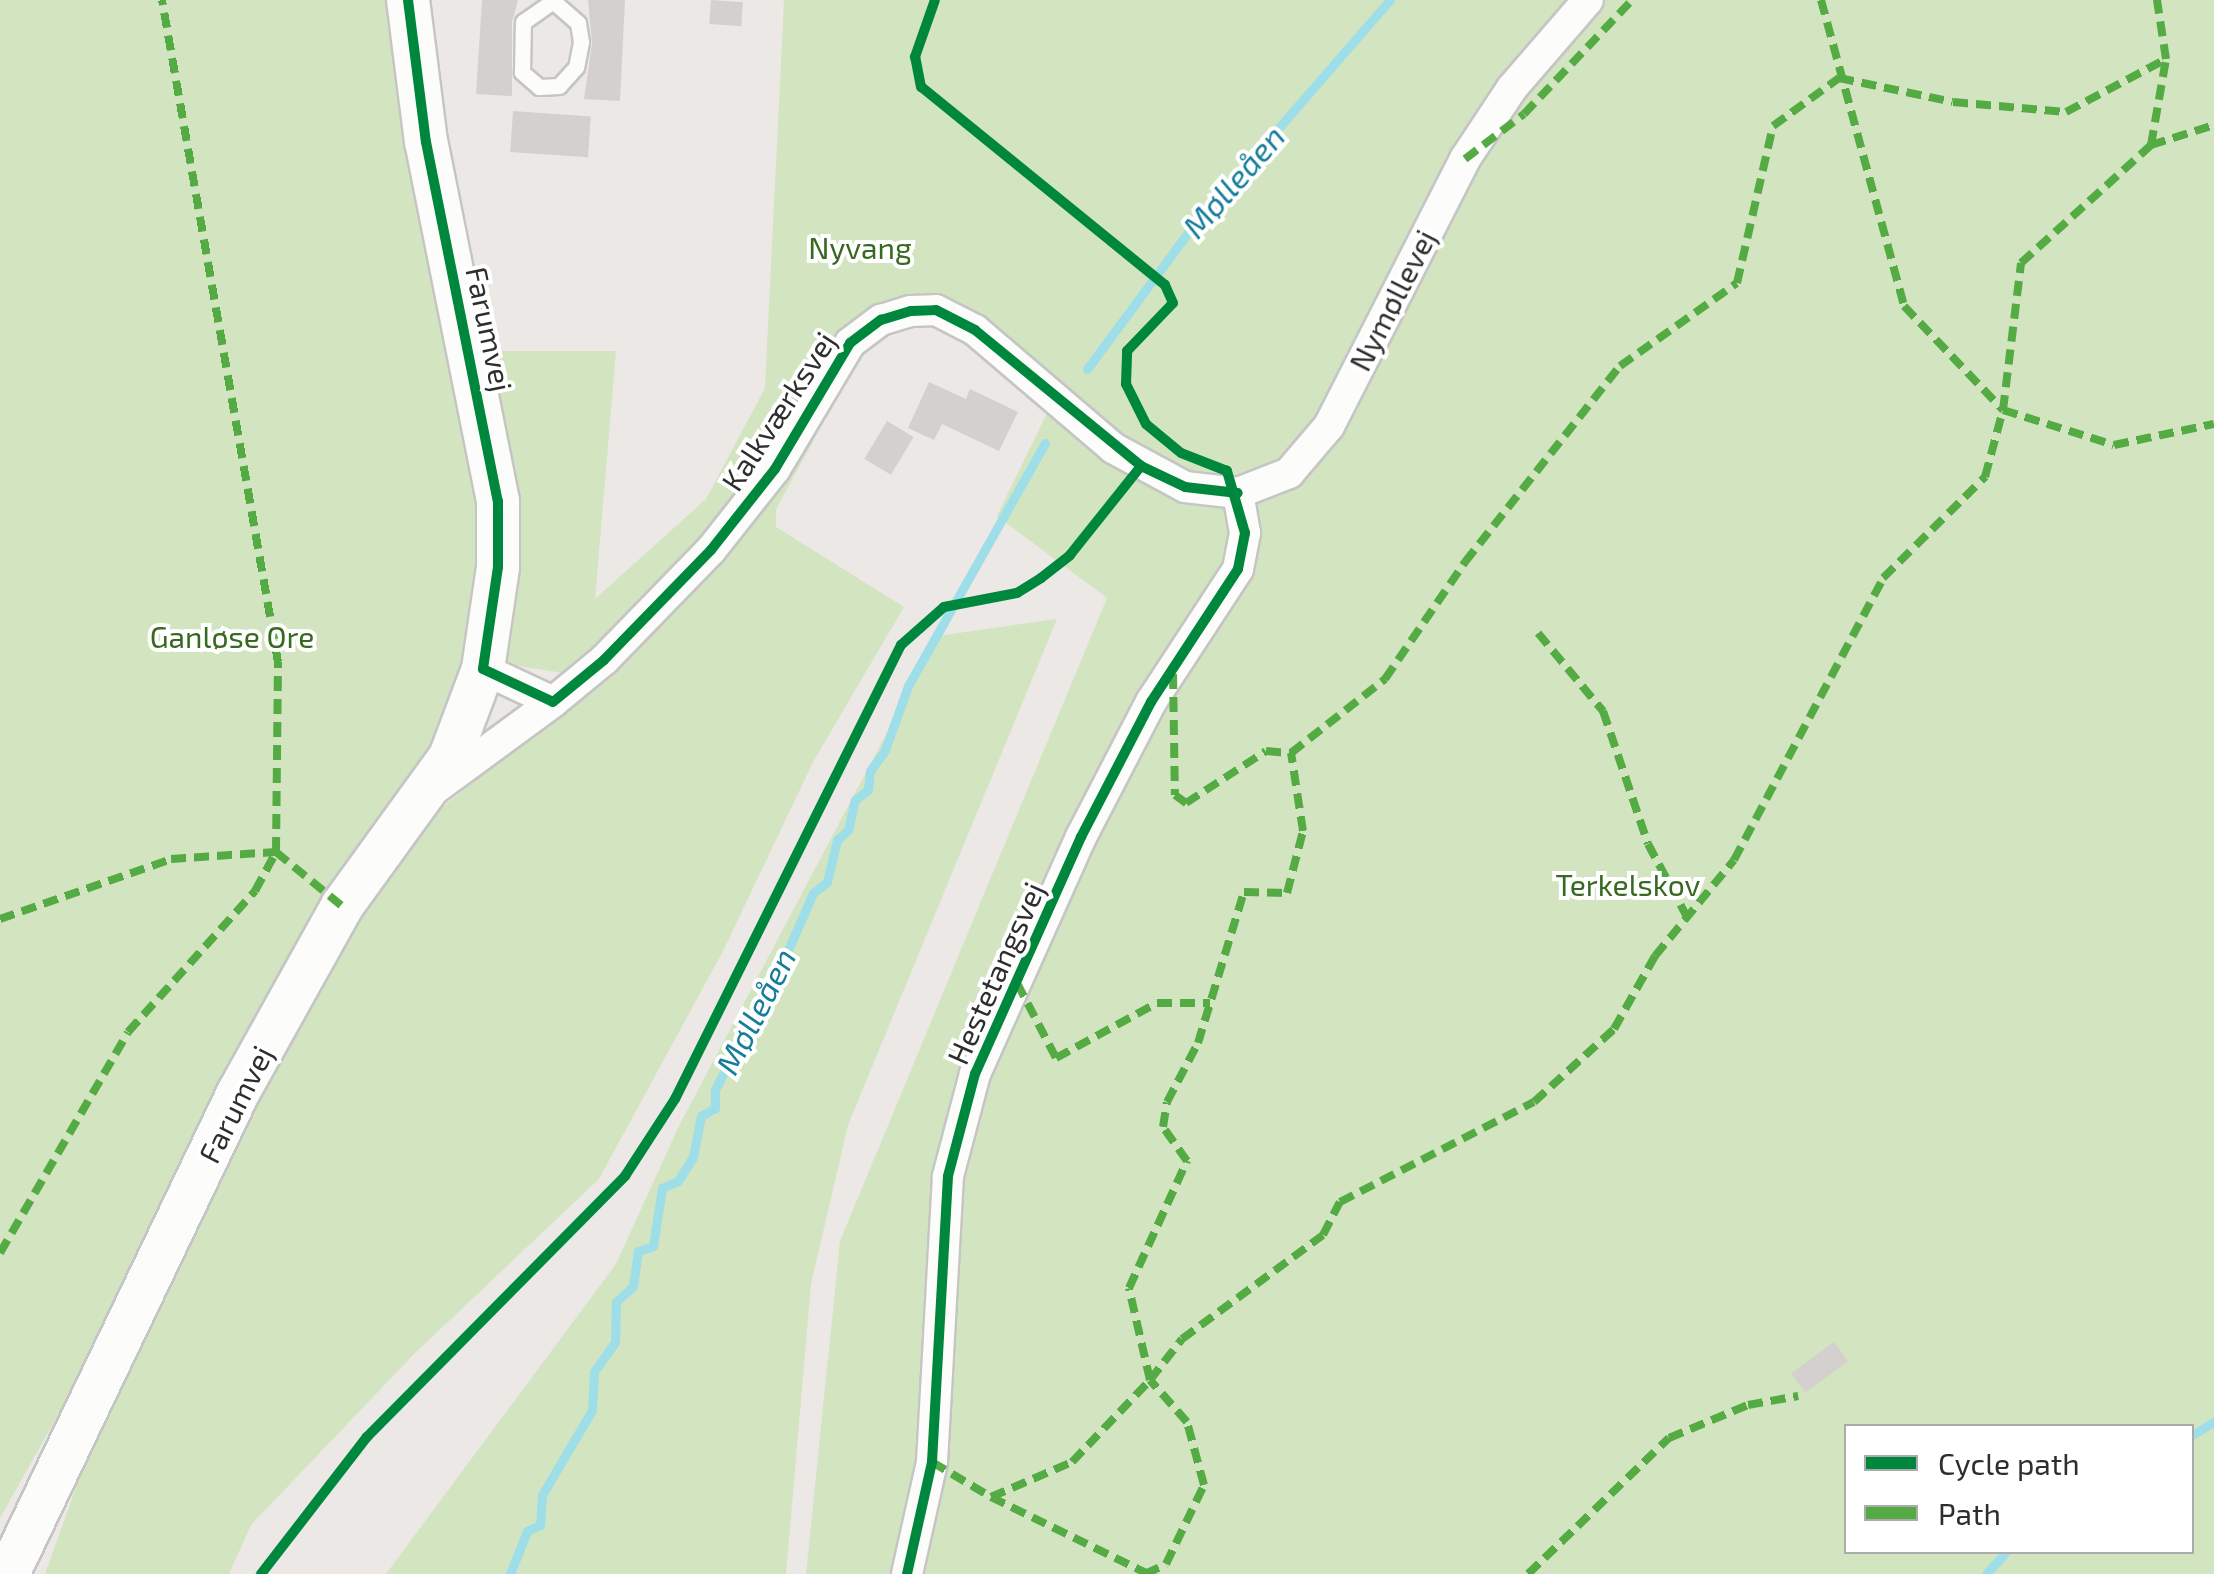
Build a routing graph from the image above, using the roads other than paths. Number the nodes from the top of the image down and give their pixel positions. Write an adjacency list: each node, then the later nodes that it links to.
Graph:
1 (408, 0): 6 (street, Farumvej)
2 (1588, 0): 5 (street, Nymøllevej)
3 (554, 1): 3 (lane)
4 (1141, 466): 5 (street, Nymøllevej); 7 (street, Kalkværksvej)
5 (1238, 494): 10 (street, Hestetangsvej)
6 (483, 669): 7 (street); 8 (street, Farumvej)
7 (553, 702): 8 (street, Kalkværksvej)
8 (429, 792): 9 (street, Farumvej)
9 (8, 1574)
10 (907, 1574)

